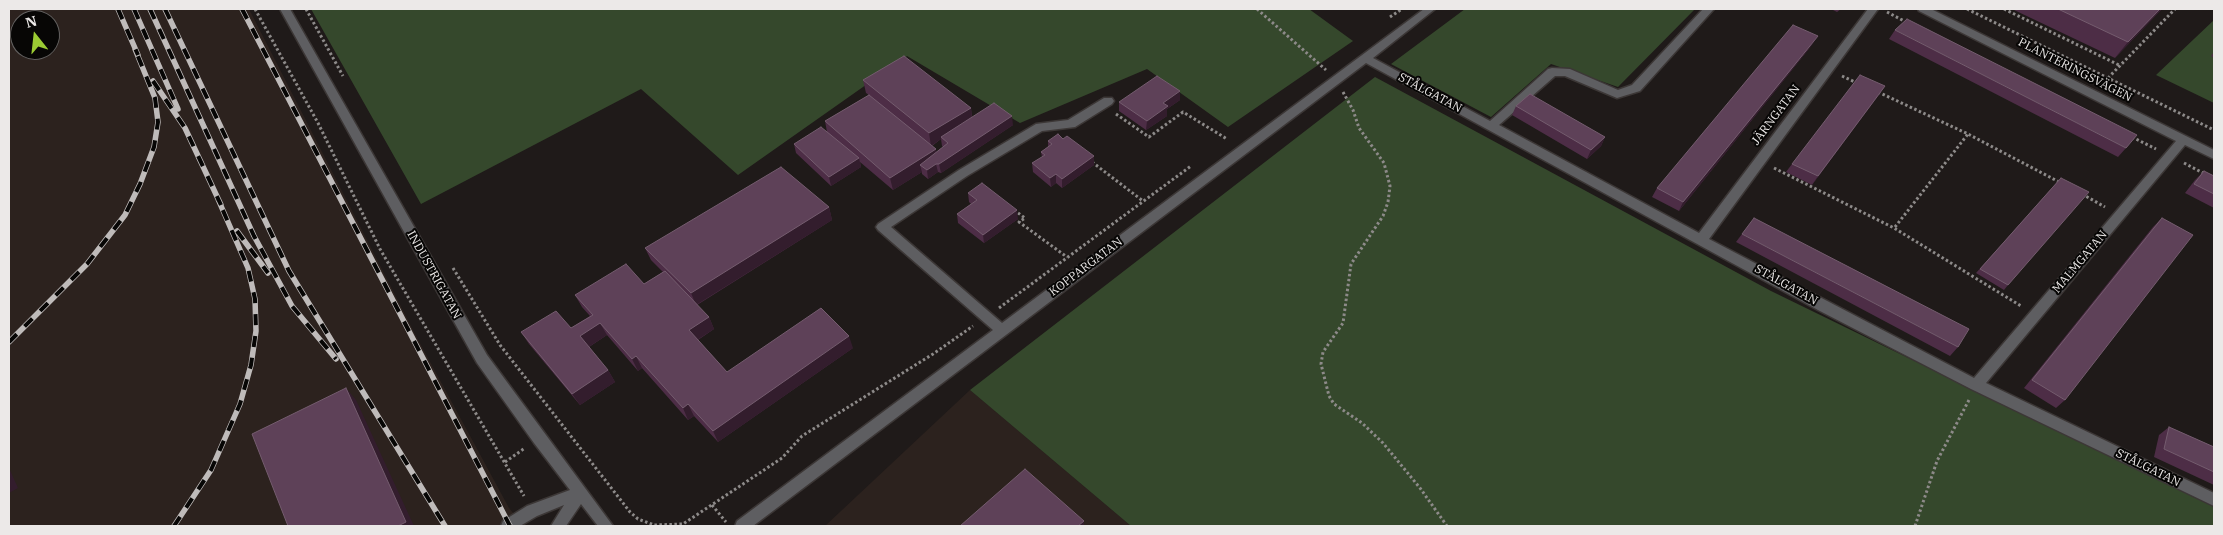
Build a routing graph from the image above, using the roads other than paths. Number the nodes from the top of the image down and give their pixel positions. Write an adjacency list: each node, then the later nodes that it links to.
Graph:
1 (285, 9): 14 (street, INDUSTRIGATAN)
2 (1430, 9): 6 (street, KOPPARGATAN)
3 (1709, 9): 8 (street)
4 (1873, 9): 11 (street, JÄRNGATAN)
5 (1923, 9): 9 (street, PLANTERINGSVÄGEN)
6 (1365, 58): 8 (street, STÅLGATAN); 12 (street, KOPPARGATAN)
7 (1105, 103): 12 (street)
8 (1491, 126): 11 (street, STÅLGATAN)
9 (2183, 140): 10 (street, PLANTERINGSVÄGEN); 13 (street, MALMGATAN)
10 (2214, 155)
11 (1702, 238): 13 (street, STÅLGATAN)
12 (1002, 330): 19 (street, KOPPARGATAN)
13 (1976, 385): 15 (street, STÅLGATAN)
14 (581, 492): 16 (street); 17 (street); 18 (street, INDUSTRIGATAN)
15 (2214, 500)
16 (508, 526)
17 (558, 526)
18 (606, 526)
19 (742, 526)

